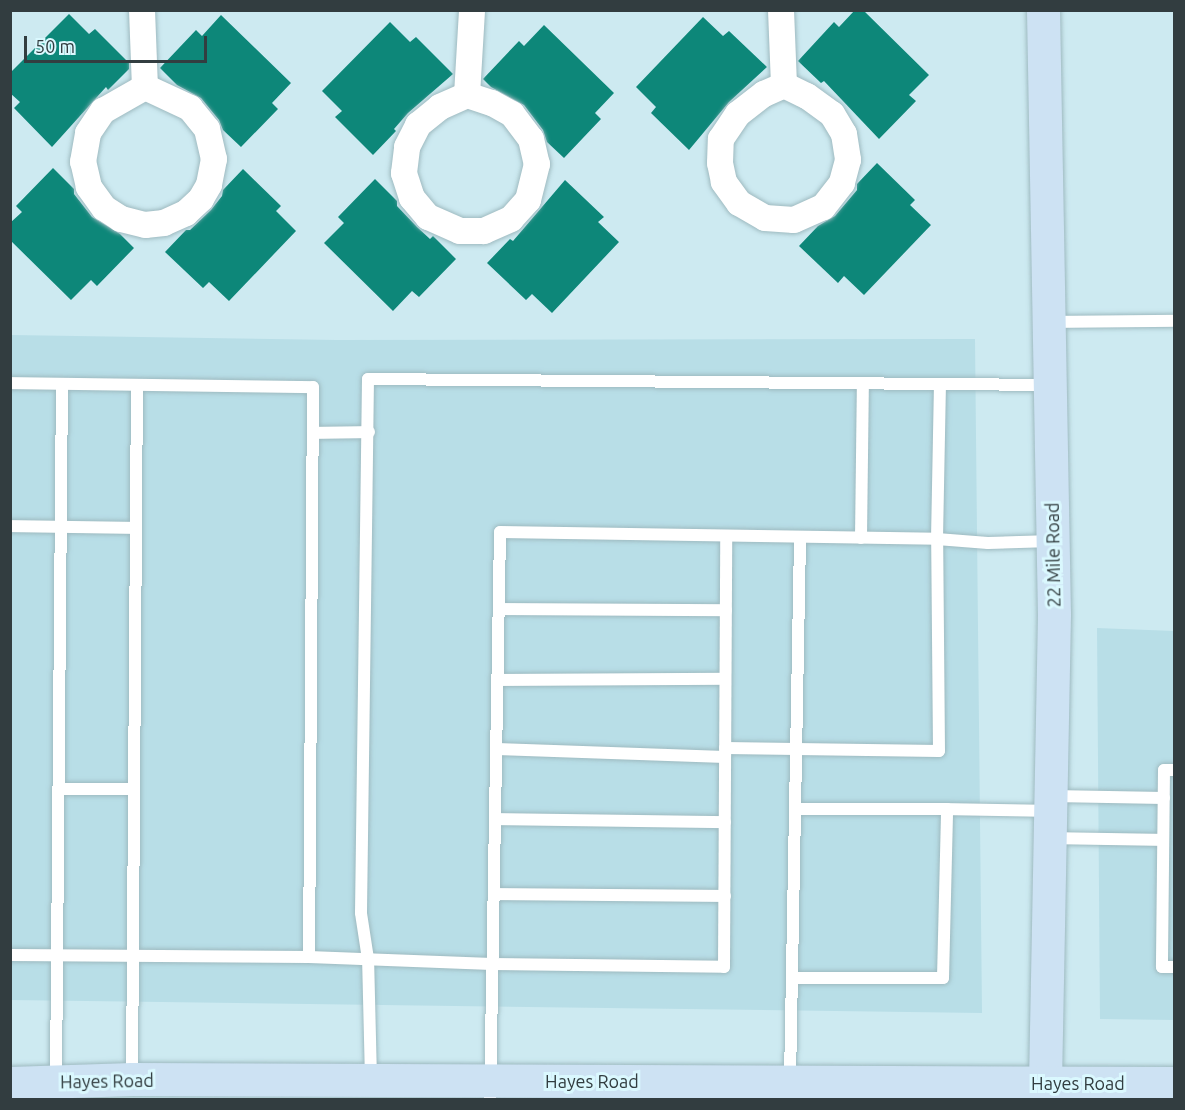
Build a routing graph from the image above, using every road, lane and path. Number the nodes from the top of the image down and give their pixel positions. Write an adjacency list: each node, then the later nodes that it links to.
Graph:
1 (142, 10): 6 (street)
2 (472, 10): 7 (street)
3 (781, 10): 5 (street)
4 (1042, 10): 9 (main road, 22 Mile Road)
5 (784, 85): 5 (street)
6 (145, 87): 6 (street)
7 (467, 94): 7 (street)
8 (1174, 321): 9 (lane)
9 (1050, 322): 15 (main road, 22 Mile Road)
10 (10, 383): 12 (lane)
11 (862, 383): 13 (lane); 16 (lane); 23 (lane)
12 (62, 384): 14 (lane); 19 (lane)
13 (940, 384): 15 (lane); 24 (lane)
14 (137, 385): 17 (lane); 20 (lane)
15 (1050, 385): 25 (main road, 22 Mile Road)
16 (369, 432): 17 (lane); 49 (lane)
17 (313, 433): 48 (lane)
18 (10, 526): 19 (lane)
19 (61, 527): 20 (lane); 34 (lane)
20 (135, 528): 35 (lane)
21 (726, 536): 22 (lane); 26 (lane); 27 (lane)
22 (801, 537): 23 (lane); 31 (lane)
23 (861, 538): 24 (lane)
24 (937, 539): 25 (lane); 31 (lane)
25 (1054, 541): 39 (main road, 22 Mile Road)
26 (499, 609): 27 (lane); 29 (lane)
27 (726, 610): 28 (lane)
28 (725, 679): 29 (lane); 32 (lane)
29 (498, 680): 30 (lane)
30 (497, 749): 32 (lane); 40 (lane)
31 (795, 749): 32 (lane); 37 (lane)
32 (725, 752): 41 (lane)
33 (1174, 770): 36 (lane)
34 (58, 789): 35 (lane); 45 (lane)
35 (134, 789): 46 (lane)
36 (1164, 798): 39 (lane); 42 (lane)
37 (795, 809): 38 (lane); 52 (lane)
38 (947, 809): 39 (lane); 52 (lane)
39 (1052, 815): 42 (lane); 61 (main road, 22 Mile Road)
40 (496, 819): 41 (lane); 43 (lane)
41 (725, 822): 44 (lane)
42 (1163, 840): 51 (lane)
43 (494, 894): 44 (lane); 50 (lane)
44 (725, 896): 50 (lane)
45 (58, 955): 46 (lane); 47 (lane); 53 (lane)
46 (132, 955): 48 (lane); 58 (lane)
47 (10, 956)
48 (309, 957): 49 (lane)
49 (368, 959): 50 (lane); 54 (lane)
50 (492, 964): 60 (lane)
51 (1174, 967)
52 (792, 978): 57 (lane)
53 (56, 1082): 55 (main road, Hayes Road); 58 (main road, Hayes Road)
54 (371, 1082): 59 (main road, Hayes Road); 60 (main road, Hayes Road)
55 (10, 1083)
56 (1174, 1083): 61 (main road, Hayes Road)
57 (770, 1084): 60 (main road, Hayes Road); 61 (main road, Hayes Road)
58 (133, 1089): 59 (main road, Hayes Road)
59 (184, 1090)
60 (490, 1090)
61 (1045, 1091)

